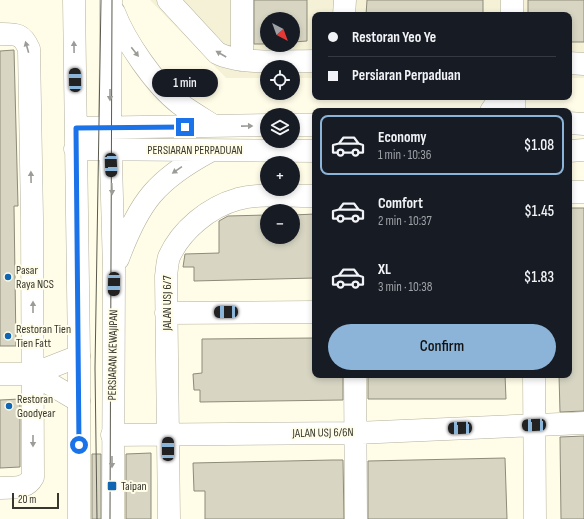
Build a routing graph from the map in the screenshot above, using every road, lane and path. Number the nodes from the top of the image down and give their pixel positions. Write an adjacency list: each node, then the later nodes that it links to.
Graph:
1 (74, 0): 20 (main road, one-way to 1)
2 (168, 0): 10 (main road, one-way to 2)
3 (242, 0): 10 (main road)
4 (345, 0): 7 (main road)
5 (512, 0): 8 (main road)
6 (111, 2): 18 (main road, one-way to 18); 21 (main road, PERSIARAN KEWAJIPAN, one-way to 21)
7 (344, 12)
8 (512, 12)
9 (0, 34): 36 (main road, one-way to 9)
10 (242, 60): 11 (main road)
11 (312, 61)
12 (572, 63): 13 (main road)
13 (584, 64)
14 (572, 123): 15 (main road)
15 (584, 124)
16 (300, 125): 17 (main road)
17 (312, 125)
18 (214, 126): 19 (main road, PERSIARAN PERPADUAN, one-way to 19); 21 (main road, PERSIARAN PERPADUAN)
19 (260, 126)
20 (76, 128): 21 (main road, PERSIARAN PERPADUAN); 22 (main road)
21 (110, 128): 23 (main road, PERSIARAN KEWAJIPAN)
22 (76, 149): 23 (main road, PERSIARAN PERPADUAN); 34 (main road)
23 (111, 150): 24 (main road, PERSIARAN PERPADUAN); 31 (main road, PERSIARAN KEWAJIPAN, one-way to 31)
24 (211, 150): 26 (main road, PERSIARAN PERPADUAN); 31 (main road, one-way to 31)
25 (584, 150): 27 (main road)
26 (312, 151)
27 (572, 151)
28 (572, 192): 29 (main road)
29 (584, 192)
30 (312, 196): 33 (main road, JALAN USJ 6/7)
31 (114, 269): 43 (main road, PERSIARAN KEWAJIPAN)
32 (312, 312): 33 (main road)
33 (166, 313): 44 (main road, JALAN USJ 6/7)
34 (79, 356): 36 (main road); 39 (main road)
35 (0, 374): 36 (main road)
36 (33, 374): 39 (main road); 45 (main road, one-way to 45)
37 (355, 378): 42 (main road)
38 (534, 378): 41 (main road)
39 (79, 401): 46 (main road)
40 (584, 423): 41 (main road, JALAN USJ 6/6N)
41 (534, 425): 42 (main road, JALAN USJ 6/6N); 50 (main road)
42 (356, 433): 44 (main road, JALAN USJ 6/6N); 49 (main road)
43 (112, 435): 44 (main road, JALAN USJ 6/6N); 47 (main road, PERSIARAN KEWAJIPAN, one-way to 47)
44 (168, 435): 48 (main road, JALAN USJ 6/7)
45 (0, 488)
46 (79, 519)
47 (113, 519)
48 (169, 519)
49 (356, 519)
50 (536, 519)

